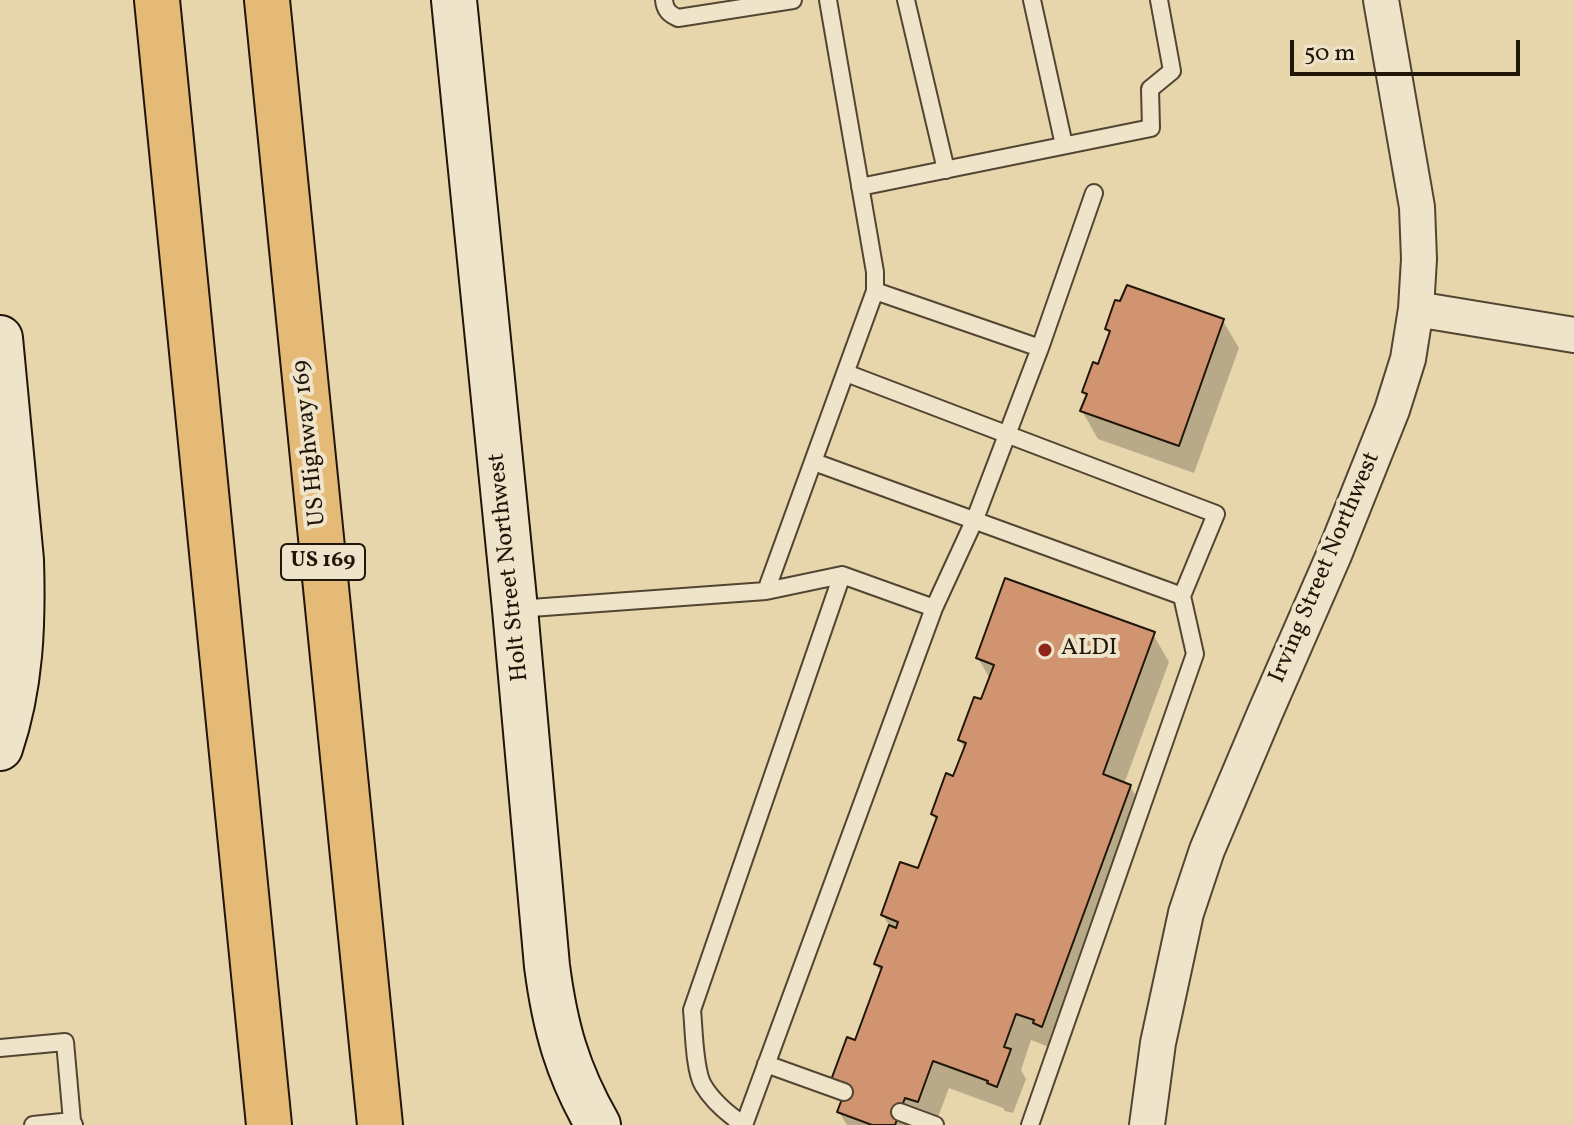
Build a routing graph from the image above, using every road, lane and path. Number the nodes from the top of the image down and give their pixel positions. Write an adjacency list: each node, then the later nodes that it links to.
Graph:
1 (157, 0): 37 (highway)
2 (267, 0): 38 (highway, US Highway 169 / US 169)
3 (454, 0): 28 (street, Holt Street Northwest)
4 (664, 0): 5 (lane)
5 (793, 0)
6 (828, 0): 13 (lane)
7 (906, 0): 12 (lane)
8 (1032, 0): 11 (lane)
9 (1159, 0): 11 (lane)
10 (1381, 0): 16 (street, Irving Street Northwest)
11 (1064, 145): 12 (lane)
12 (946, 170): 13 (lane)
13 (860, 187): 15 (lane)
14 (1094, 193): 19 (lane)
15 (875, 291): 19 (lane); 20 (lane)
16 (1416, 309): 17 (street); 43 (street, Irving Street Northwest)
17 (1574, 335)
18 (0, 338): 29 (street)
19 (1040, 348): 21 (lane)
20 (846, 373): 21 (lane); 22 (lane)
21 (1007, 435): 23 (lane); 26 (lane)
22 (814, 462): 23 (lane); 25 (lane)
23 (975, 519): 26 (lane); 27 (lane)
24 (842, 575): 25 (lane); 27 (lane); 40 (lane)
25 (766, 591): 28 (lane)
26 (1182, 596): 42 (lane)
27 (934, 608): 32 (lane)
28 (515, 609): 39 (street, Holt Street Northwest)
29 (11, 621): 30 (street)
30 (0, 748)
31 (0, 1048): 35 (lane)
32 (766, 1064): 33 (lane); 40 (lane)
33 (844, 1092)
34 (900, 1112): 41 (lane)
35 (73, 1123): 36 (lane)
36 (33, 1125)
37 (269, 1125)
38 (380, 1125)
39 (598, 1125)
40 (744, 1125)
41 (935, 1125)
42 (1030, 1125)
43 (1147, 1125)

